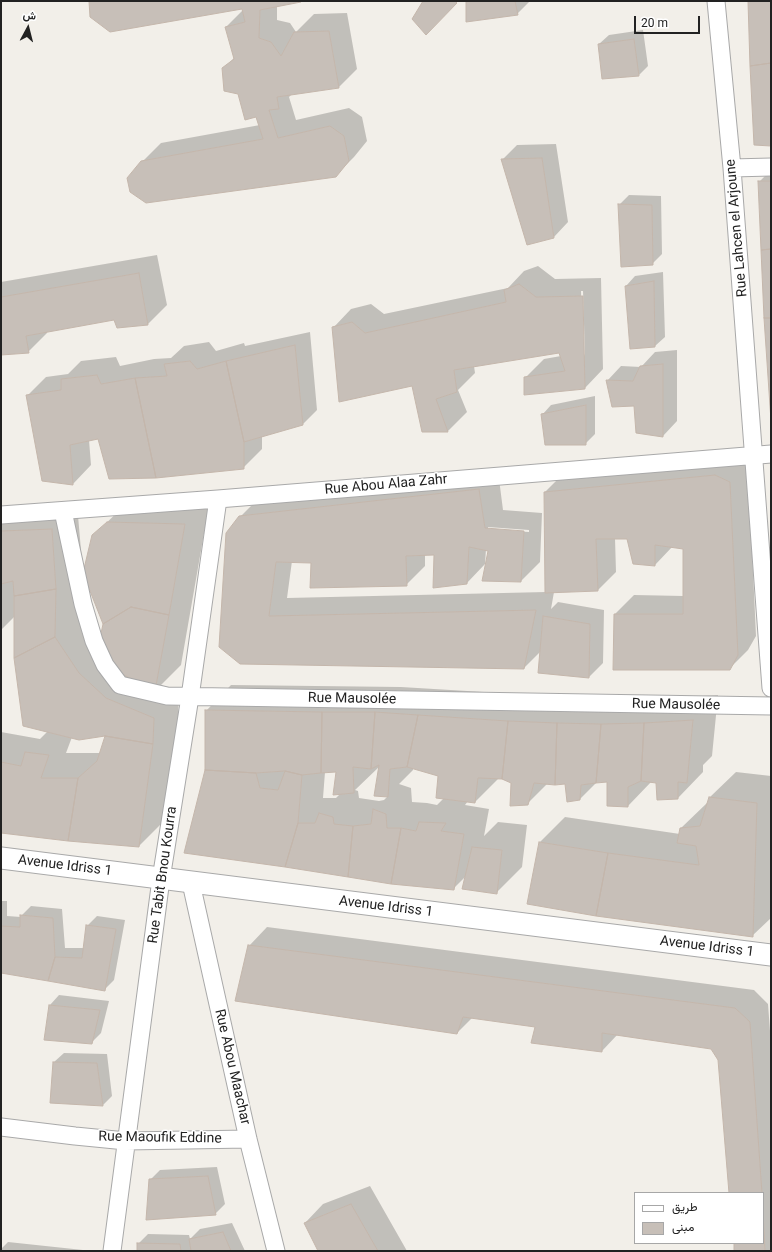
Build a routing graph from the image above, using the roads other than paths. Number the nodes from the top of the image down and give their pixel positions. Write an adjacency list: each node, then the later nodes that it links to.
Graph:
1 (716, 1): 3 (street, Rue Lahcen el Arjoune)
2 (771, 167): 3 (street)
3 (732, 168): 4 (street, Rue Lahcen el Arjoune)
4 (763, 455): 5 (street, Rue Abou Alaa Zahr); 8 (street, Rue Lahcen el Arjoune)
5 (218, 499): 6 (street, Rue Abou Alaa Zahr); 9 (street, Rue Tabit Bnou Kourra)
6 (63, 511): 7 (street, Rue Abou Alaa Zahr); 9 (street, Rue Mausolée)
7 (1, 515)
8 (771, 688)
9 (190, 697): 10 (street, Rue Mausolée); 12 (street, Rue Tabit Bnou Kourra)
10 (771, 706)
11 (1, 858): 12 (street, Avenue Idriss 1)
12 (161, 879): 13 (street, Avenue Idriss 1); 17 (street, Rue Tabit Bnou Kourra)
13 (191, 883): 14 (street, Avenue Idriss 1); 16 (street, Rue Abou Maachar)
14 (771, 955)
15 (1, 1128): 17 (street, Rue Maoufik Eddine)
16 (248, 1139): 17 (street, Rue Maoufik Eddine); 19 (street, Rue Abou Maachar)
17 (126, 1140): 18 (street, Rue Tabit Bnou Kourra)
18 (112, 1251)
19 (276, 1251)

